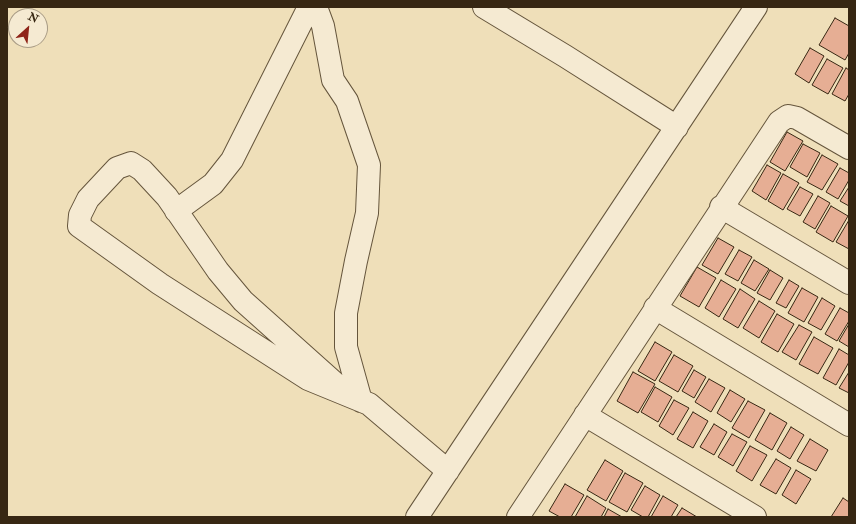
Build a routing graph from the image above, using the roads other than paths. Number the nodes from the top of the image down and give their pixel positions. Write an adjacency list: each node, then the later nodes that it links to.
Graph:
1 (309, 7): 8 (street)
2 (316, 7): 11 (street)
3 (484, 7): 5 (street)
4 (756, 7): 5 (street)
5 (677, 127): 14 (street)
6 (849, 148): 7 (street)
7 (721, 206): 9 (street); 10 (street)
8 (176, 211): 11 (street); 11 (street)
9 (849, 283)
10 (656, 308): 12 (street); 13 (street)
11 (354, 398): 14 (street)
12 (585, 415): 16 (street); 17 (street)
13 (849, 425)
14 (448, 471): 15 (street)
15 (417, 517)
16 (518, 517)
17 (755, 517)

